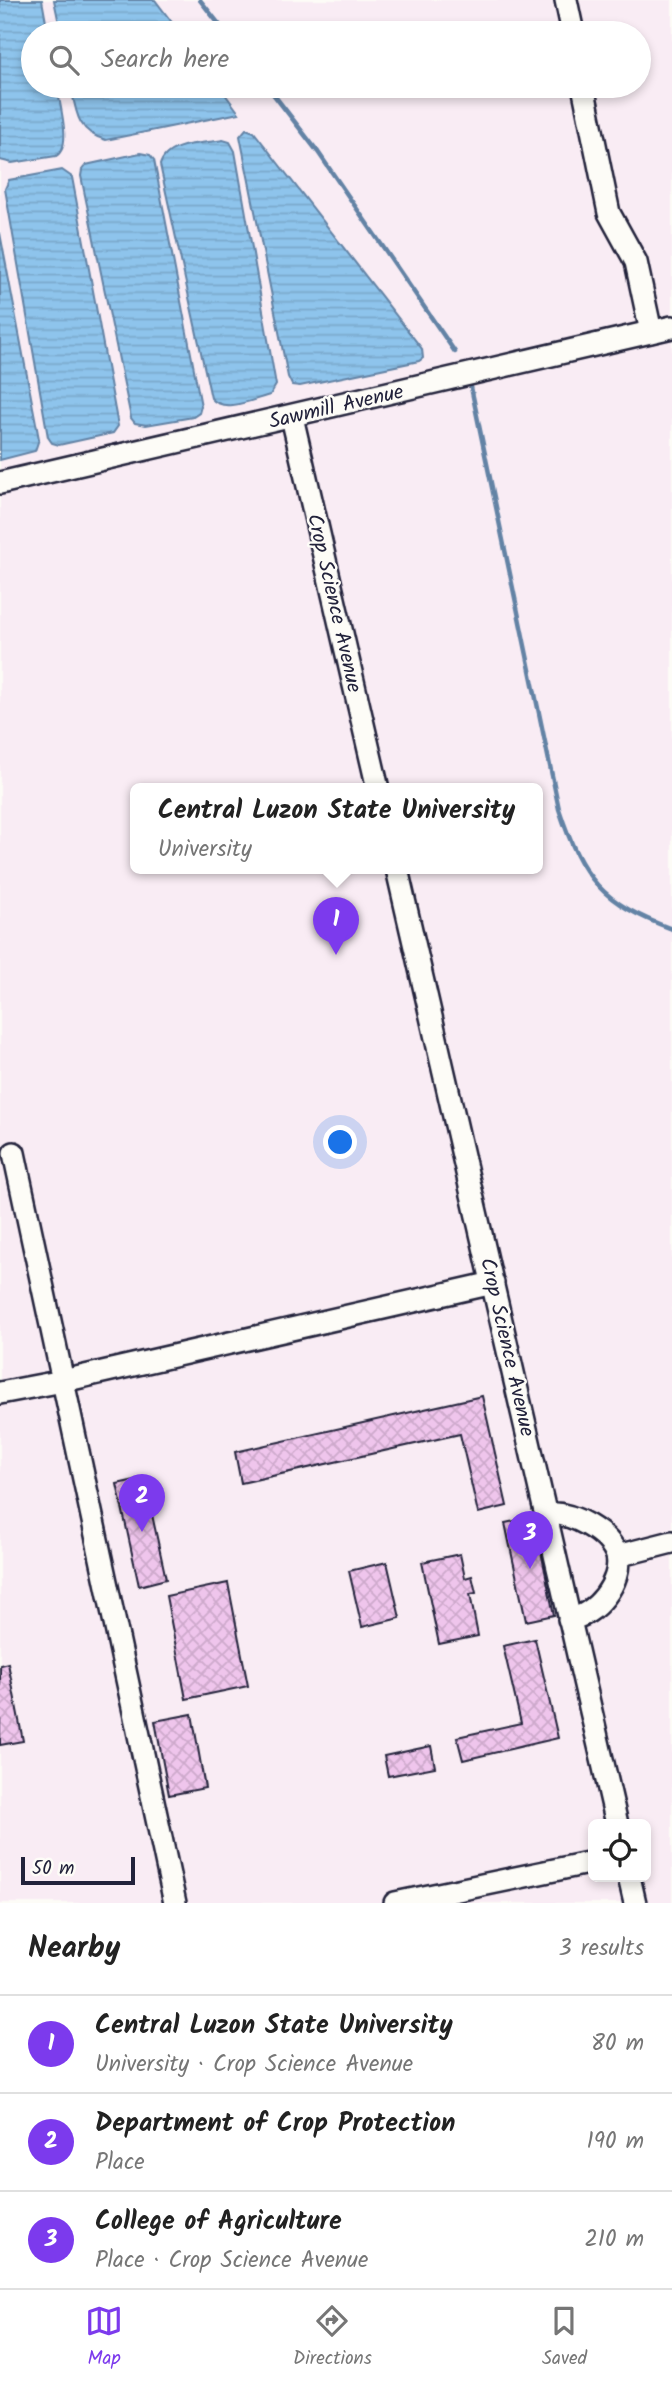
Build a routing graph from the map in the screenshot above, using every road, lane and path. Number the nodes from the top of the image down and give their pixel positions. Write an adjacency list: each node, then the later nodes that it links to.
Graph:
1 (566, 0): 2 (street)
2 (570, 21)
3 (585, 98): 4 (street)
4 (662, 329): 5 (street, Sawmill Avenue)
5 (292, 417): 6 (street, Sawmill Avenue); 7 (street, Crop Science Avenue)
6 (0, 483)
7 (377, 783)
8 (398, 874): 10 (street, Crop Science Avenue)
9 (14, 1153): 11 (street)
10 (493, 1283): 11 (street); 13 (street, Crop Science Avenue)
11 (63, 1381): 12 (street); 20 (street)
12 (0, 1393)
13 (547, 1514): 15 (street); 16 (street, Crop Science Avenue)
14 (672, 1542): 15 (street)
15 (617, 1556): 16 (street)
16 (569, 1619): 17 (street, Crop Science Avenue)
17 (616, 1819)
18 (588, 1863): 21 (street)
19 (630, 1882): 22 (street)
20 (175, 1903)
21 (395, 1903)
22 (635, 1903)

